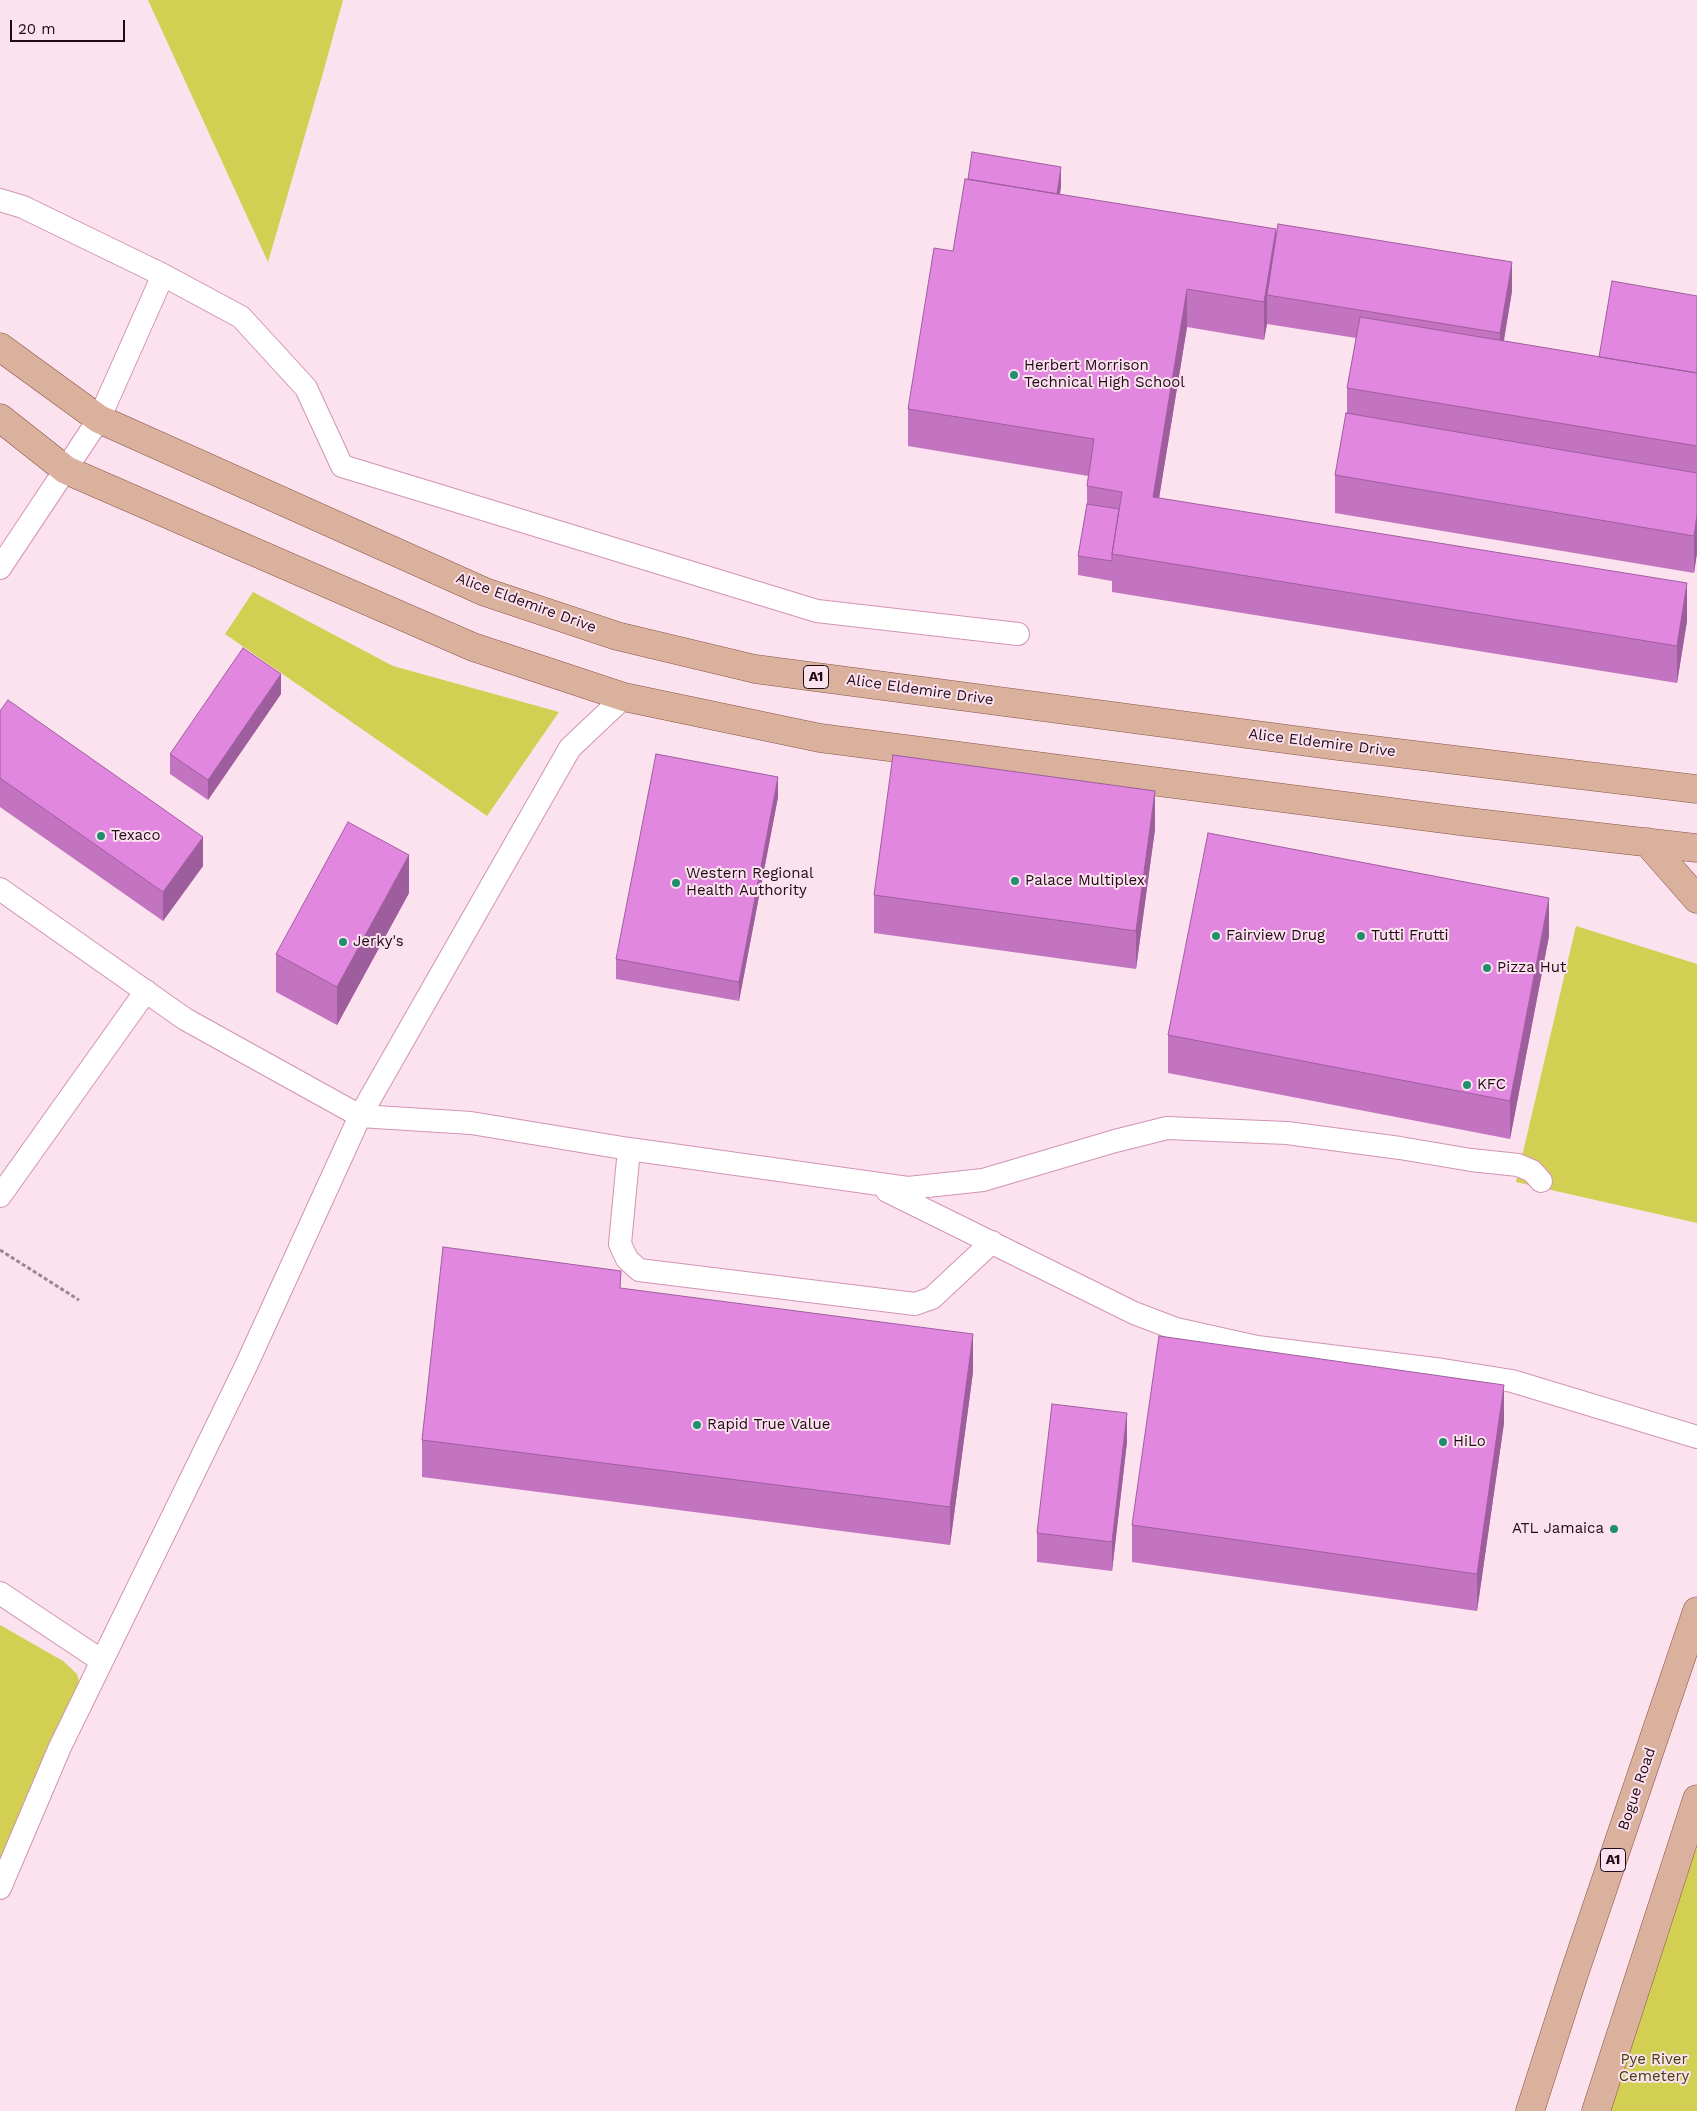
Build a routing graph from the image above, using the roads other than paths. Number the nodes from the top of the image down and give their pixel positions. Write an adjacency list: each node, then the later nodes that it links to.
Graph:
1 (0, 200): 2 (lane)
2 (163, 275): 5 (lane); 8 (lane)
3 (0, 347): 5 (main road, Alice Eldemire Drive / A1)
4 (0, 418): 6 (main road)
5 (98, 419): 6 (lane); 10 (main road, Alice Eldemire Drive / A1)
6 (66, 470): 7 (lane); 9 (main road)
7 (0, 568)
8 (1018, 634)
9 (624, 697): 11 (main road); 16 (lane)
10 (1697, 789)
11 (1647, 842): 12 (main road); 14 (main road)
12 (1697, 848)
13 (0, 889): 15 (lane)
14 (1697, 899)
15 (146, 991): 16 (lane); 20 (lane)
16 (360, 1116): 17 (lane); 25 (lane)
17 (629, 1150): 19 (lane); 21 (lane)
18 (1541, 1181): 19 (lane)
19 (874, 1185): 21 (lane)
20 (0, 1196)
21 (992, 1242): 22 (lane)
22 (1697, 1437)
23 (0, 1593): 25 (lane)
24 (1697, 1611): 28 (main road, Bogue Road / A1)
25 (102, 1661): 27 (lane)
26 (1697, 1799): 29 (main road)
27 (0, 1888)
28 (1530, 2111)
29 (1596, 2111)

